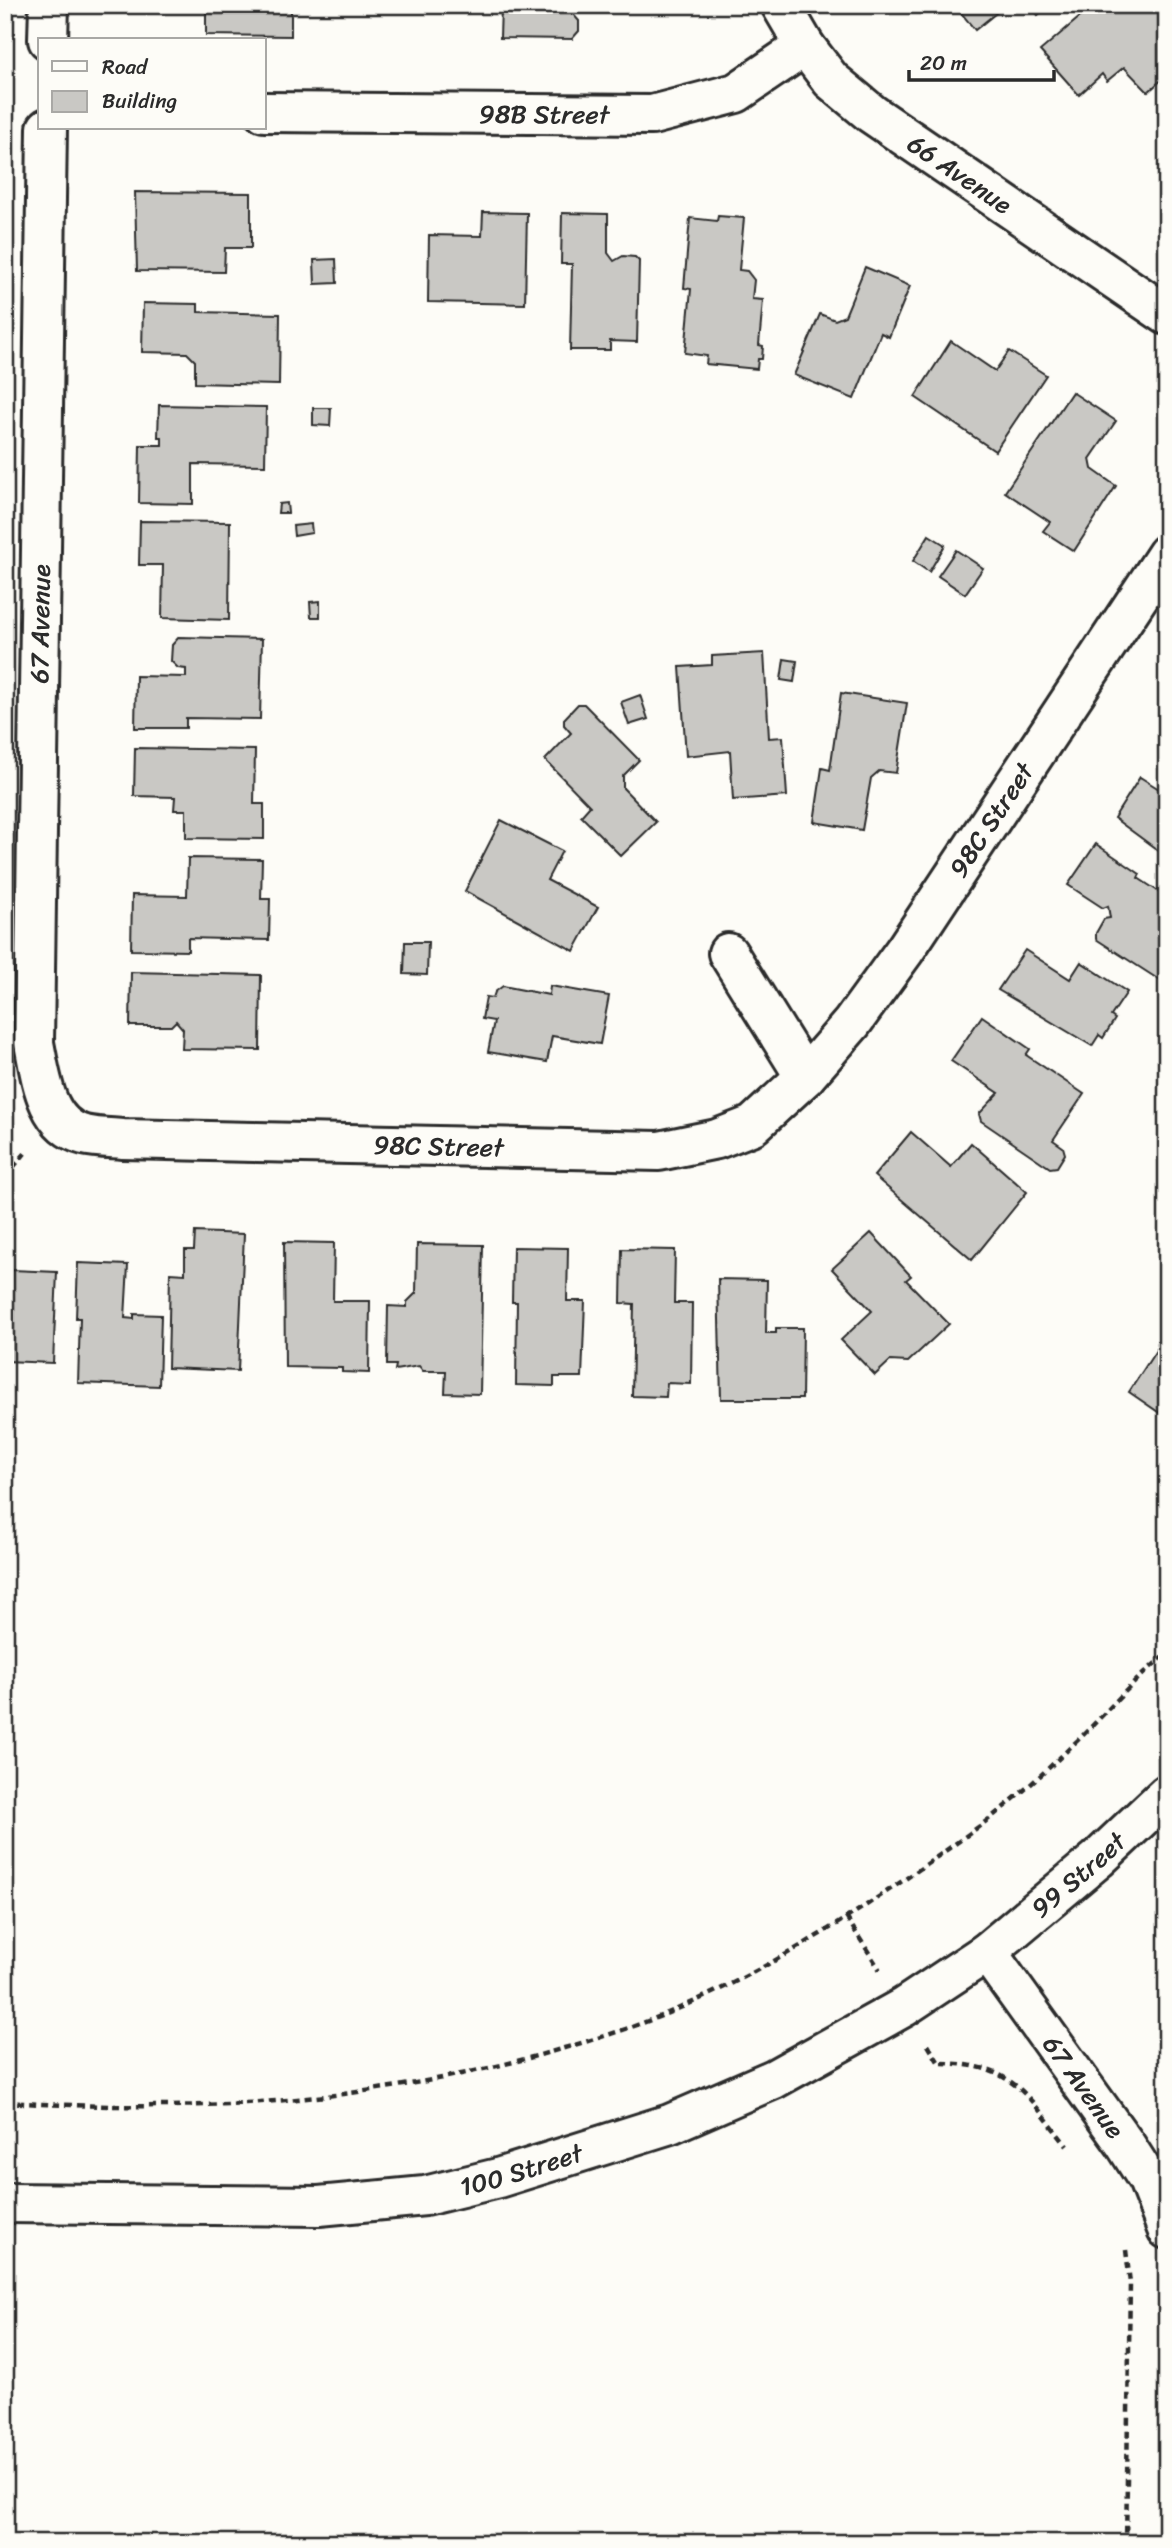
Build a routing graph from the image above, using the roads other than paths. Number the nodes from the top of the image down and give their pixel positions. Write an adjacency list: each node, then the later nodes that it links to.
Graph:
1 (49, 5): 3 (street)
2 (781, 5): 4 (street, 66 Avenue)
3 (48, 38)
4 (805, 46): 5 (street, 98B Street); 7 (street, 66 Avenue)
5 (266, 112)
6 (47, 130): 11 (street, 67 Avenue)
7 (1167, 315)
8 (1167, 554): 10 (street, 98C Street)
9 (728, 953): 10 (street)
10 (805, 1077): 11 (street, 98C Street)
11 (55, 1116)
12 (1167, 1794): 13 (street, 99 Street)
13 (987, 1952): 14 (street, 100 Street); 15 (street, 67 Avenue)
14 (5, 2203)
15 (1167, 2230)

